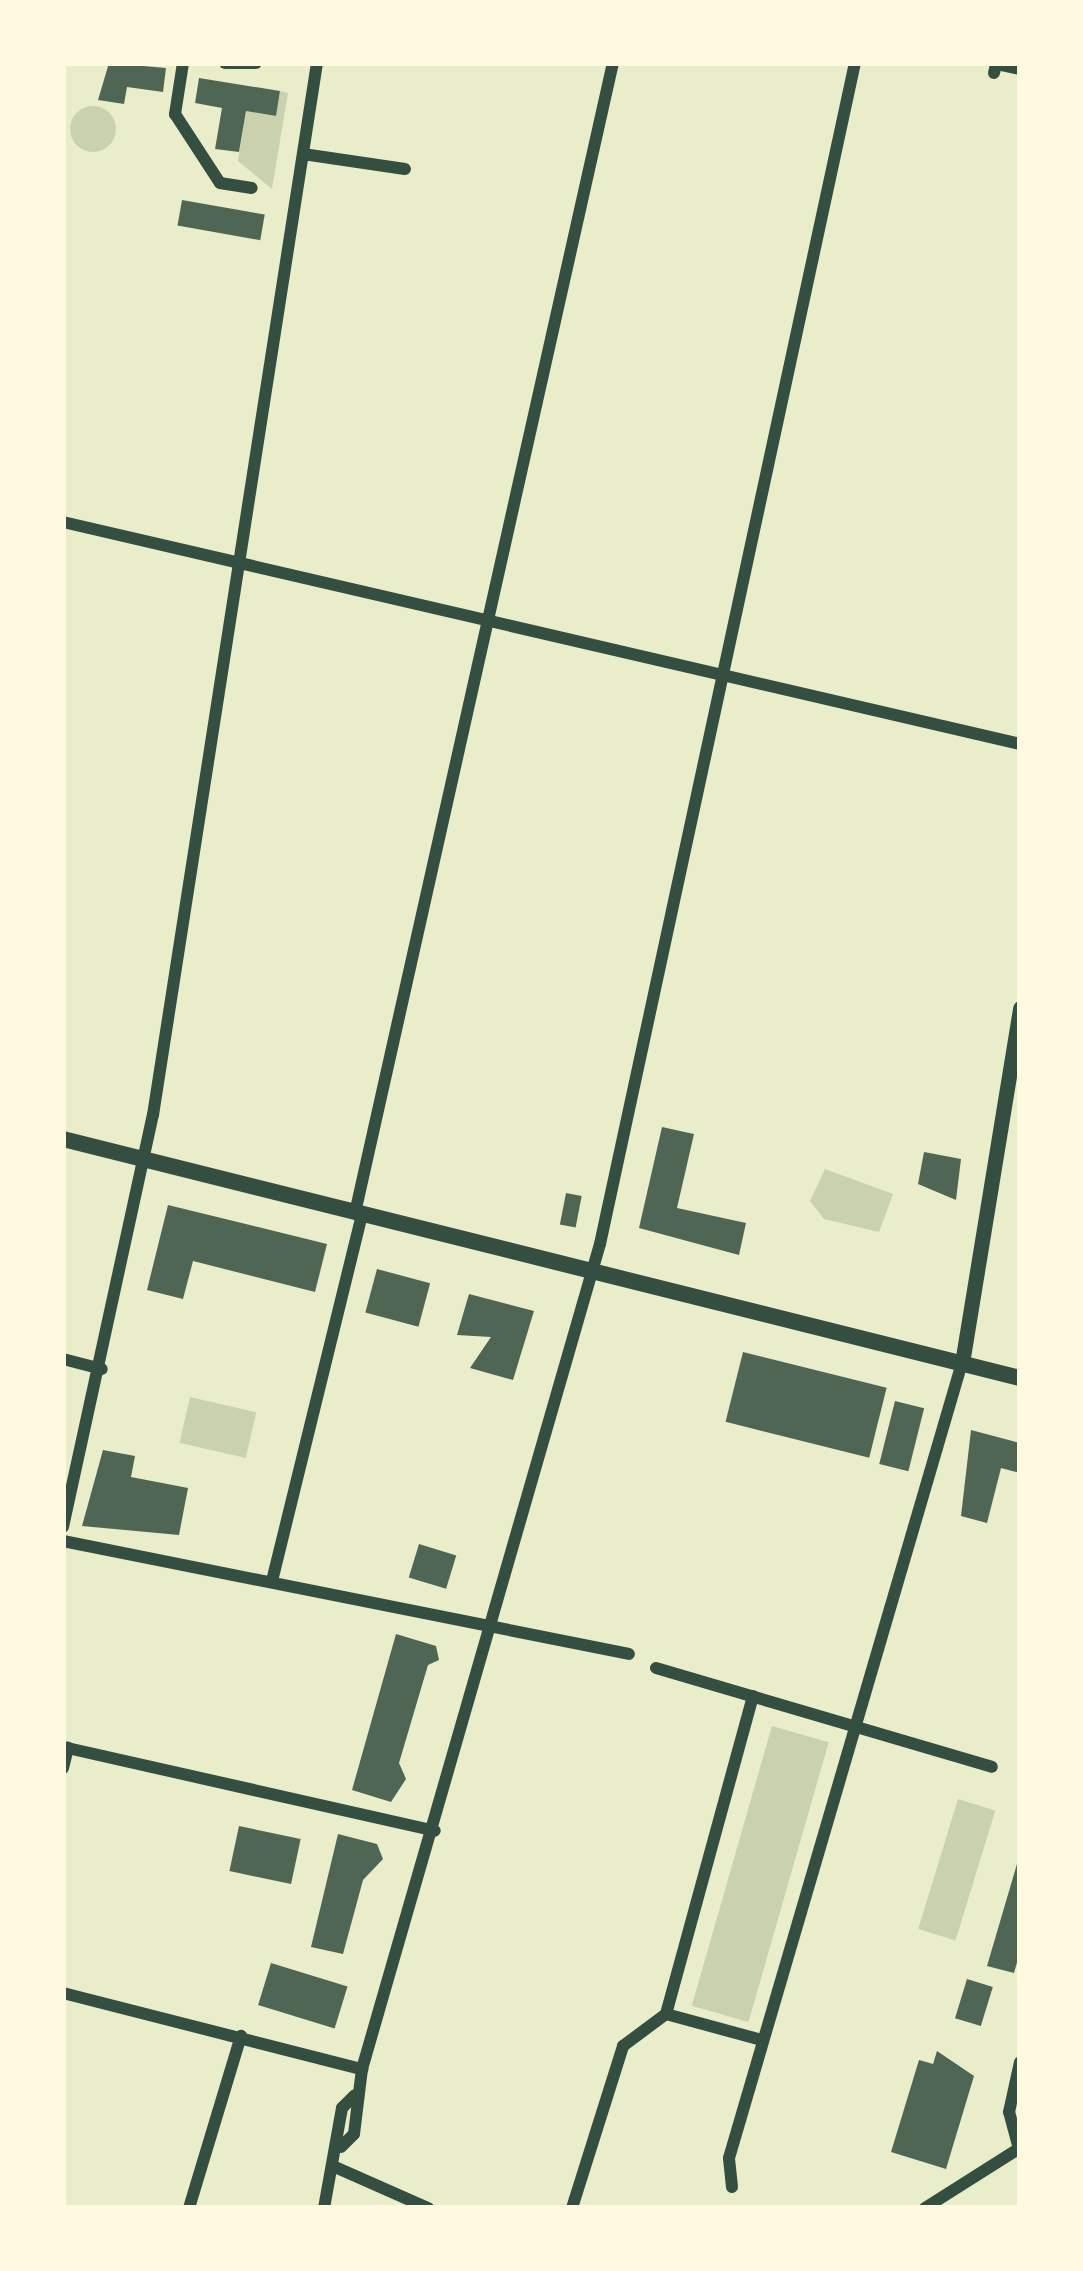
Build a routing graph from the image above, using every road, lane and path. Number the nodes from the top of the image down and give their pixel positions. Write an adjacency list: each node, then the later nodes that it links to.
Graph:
1 (183, 63): 11 (street)
2 (225, 63): 3 (street)
3 (256, 63)
4 (317, 63): 9 (street)
5 (613, 63): 14 (street)
6 (855, 63): 15 (street)
7 (1020, 69): 8 (street)
8 (994, 73)
9 (303, 154): 10 (street); 13 (street)
10 (405, 170)
11 (252, 188)
12 (63, 522): 13 (street)
13 (244, 562): 14 (street); 19 (street)
14 (485, 621): 15 (street); 20 (street)
15 (724, 677): 16 (street); 21 (street)
16 (1020, 744)
17 (1020, 1008): 23 (street)
18 (63, 1139): 19 (main road)
19 (144, 1160): 20 (main road); 24 (street)
20 (358, 1214): 21 (main road); 28 (street)
21 (592, 1273): 23 (main road); 29 (street)
22 (63, 1359): 24 (street)
23 (962, 1363): 25 (main road); 33 (street)
24 (102, 1369): 26 (street)
25 (1020, 1378)
26 (63, 1527)
27 (63, 1541): 28 (street)
28 (272, 1580): 29 (street)
29 (493, 1622): 30 (street); 37 (street)
30 (629, 1654)
31 (656, 1668): 32 (street)
32 (753, 1696): 33 (street); 39 (street)
33 (857, 1728): 35 (street); 41 (street)
34 (65, 1747): 36 (street); 37 (street)
35 (992, 1767)
36 (63, 1768)
37 (435, 1831): 43 (street)
38 (63, 1993): 40 (street)
39 (666, 2014): 41 (street); 50 (street)
40 (241, 2036): 43 (street); 47 (street)
41 (762, 2040): 46 (street)
42 (1020, 2062): 44 (street)
43 (362, 2069): 45 (street)
44 (1019, 2148): 51 (street)
45 (335, 2167): 48 (street); 49 (street)
46 (732, 2187)
47 (189, 2208)
48 (323, 2208)
49 (428, 2208)
50 (572, 2208)
51 (925, 2208)

